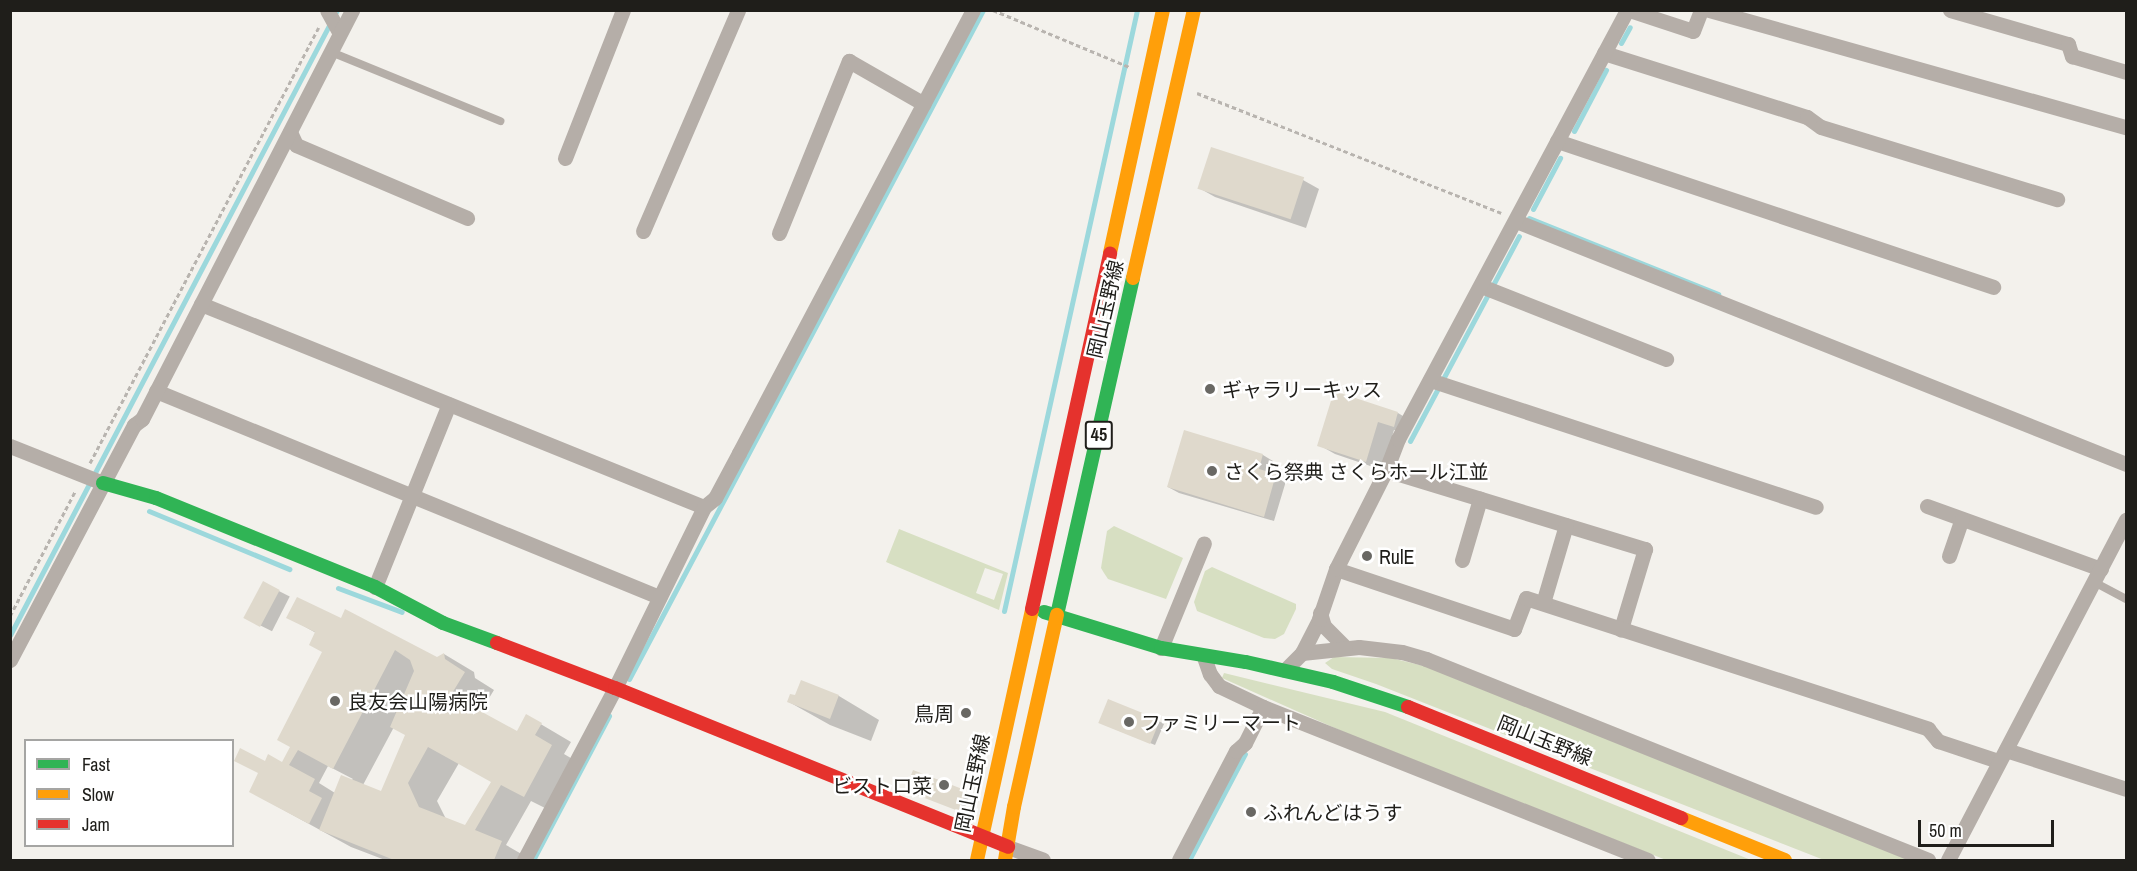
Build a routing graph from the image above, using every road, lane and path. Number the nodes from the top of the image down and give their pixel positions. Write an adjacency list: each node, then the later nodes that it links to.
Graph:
1 (352, 10): 12 (street)
2 (623, 10): 23 (street)
3 (738, 10): 27 (street)
4 (973, 10): 18 (street)
5 (993, 10): 16 (path)
6 (1163, 10): 16 (main road, 岡山玉野線 / 45)
7 (1194, 10): 17 (main road, 岡山玉野線 / 45)
8 (1628, 10): 9 (street); 14 (street)
9 (1701, 10)
10 (1709, 10): 20 (street)
11 (1950, 10): 15 (street)
12 (332, 20): 13 (street); 39 (path)
13 (330, 52): 19 (lane); 21 (street)
14 (1604, 53): 22 (street); 24 (street)
15 (2127, 72)
16 (1149, 75): 57 (main road, 岡山玉野線 / 45)
17 (1177, 85): 26 (path); 60 (main road, 岡山玉野線 / 45)
18 (924, 104): 28 (street); 43 (street)
19 (500, 121)
20 (2127, 127)
21 (290, 132): 25 (street); 31 (street)
22 (1557, 141): 26 (street); 29 (street)
23 (565, 158)
24 (2057, 199)
25 (467, 218)
26 (1516, 221): 30 (street); 37 (street)
27 (643, 231)
28 (779, 233)
29 (1993, 286)
30 (1488, 288): 32 (street); 33 (street)
31 (201, 304): 34 (street); 35 (street)
32 (1666, 359)
33 (1439, 383): 38 (street); 44 (street)
34 (156, 391): 39 (street); 40 (street)
35 (449, 404): 40 (street); 43 (street)
36 (10, 446): 39 (street)
37 (2127, 464)
38 (1386, 470): 41 (street); 51 (street)
39 (93, 479): 53 (main road); 59 (path); 66 (street)
40 (412, 496): 53 (street); 54 (street)
41 (1480, 499): 47 (street); 50 (street)
42 (1927, 506): 45 (street)
43 (704, 507): 54 (street)
44 (1816, 507)
45 (1962, 519): 49 (street); 52 (street)
46 (2127, 520): 52 (street)
47 (1566, 525): 56 (street); 61 (street)
48 (1204, 543): 63 (street)
49 (1949, 556)
50 (1462, 560)
51 (1336, 569): 56 (street); 58 (street)
52 (2097, 576): 55 (lane); 70 (street)
53 (375, 587): 68 (main road)
54 (659, 597): 68 (street)
55 (2127, 599)
56 (1542, 603): 61 (street)
57 (1032, 609): 60 (main road, 岡山玉野線); 72 (main road, 岡山玉野線 / 45)
58 (1320, 613): 62 (street); 64 (street)
59 (10, 616)
60 (1058, 616): 63 (main road, 岡山玉野線); 73 (main road, 岡山玉野線 / 45)
61 (1621, 629): 70 (street)
62 (1345, 647): 64 (street); 80 (street)
63 (1161, 648): 65 (main road, 岡山玉野線)
64 (1302, 653): 67 (street)
65 (1204, 657): 67 (main road, 岡山玉野線); 69 (street)
66 (10, 660)
67 (1285, 670): 79 (main road, 岡山玉野線)
68 (615, 688): 72 (main road); 74 (street)
69 (1263, 706): 77 (street); 78 (street)
70 (2002, 756): 71 (street); 81 (street)
71 (2127, 789)
72 (982, 837): 73 (main road); 75 (main road, 岡山玉野線 / 45)
73 (1007, 854): 76 (street)
74 (524, 861)
75 (976, 861)
76 (1043, 861)
77 (1179, 861)
78 (1648, 861)
79 (1785, 861)
80 (1928, 861)
81 (1948, 861)

